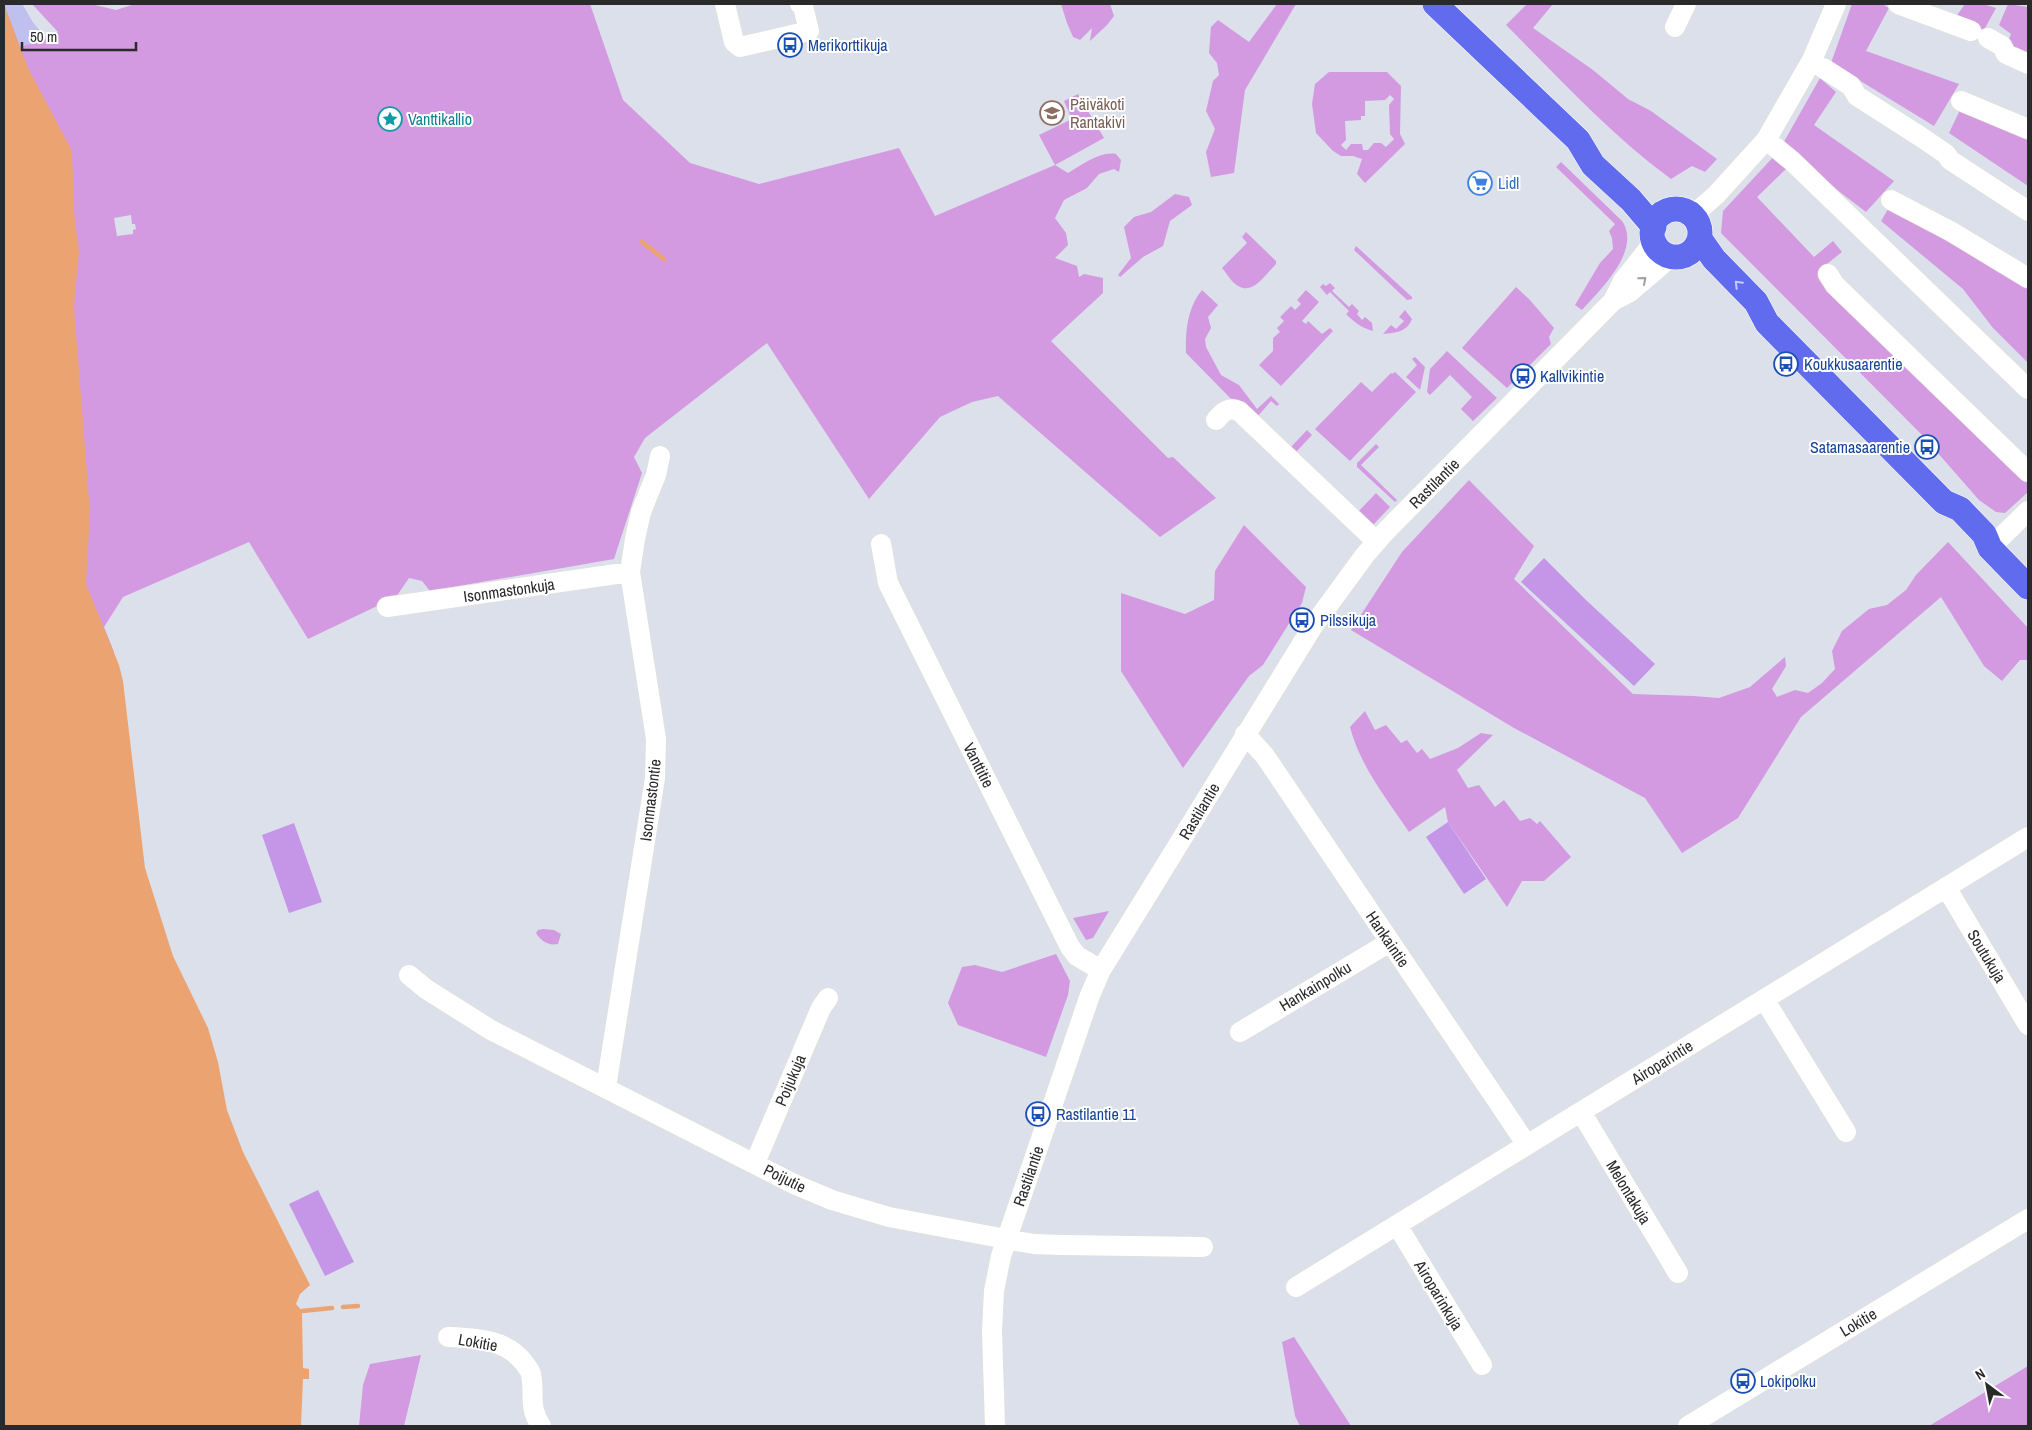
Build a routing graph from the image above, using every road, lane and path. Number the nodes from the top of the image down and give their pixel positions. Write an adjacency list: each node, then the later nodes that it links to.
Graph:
1 (725, 4): 2 (street)
2 (800, 4)
3 (1435, 4): 12 (main road)
4 (1686, 4): 7 (street)
5 (1836, 4): 16 (street)
6 (1898, 4): 8 (street)
7 (1675, 27)
8 (2028, 64)
9 (1823, 68): 15 (street)
10 (1961, 100): 11 (street)
11 (2028, 129)
12 (1578, 140): 16 (main road); 17 (main road)
13 (1775, 147): 21 (street)
14 (1891, 200): 19 (street)
15 (2028, 211)
16 (1688, 222): 17 (main road); 17 (main road); 20 (main road, one-way to 16)
17 (1665, 246): 20 (main road); 26 (street, Rastilantie)
18 (1828, 274): 24 (street)
19 (2028, 278)
20 (1767, 322): 28 (main road)
21 (2028, 389)
22 (1216, 420): 26 (street)
23 (660, 456): 29 (street, Isonmastontie)
24 (2028, 472)
25 (2028, 511): 28 (street)
26 (1376, 541): 32 (street, Rastilantie)
27 (881, 544): 36 (street, Vanttitie)
28 (1990, 548): 30 (main road)
29 (630, 572): 31 (street, Isonmastonkuja); 42 (street, Isonmastontie)
30 (2028, 587)
31 (387, 607)
32 (1245, 734): 35 (street, Hankaintie); 36 (street, Rastilantie)
33 (2028, 837): 34 (street, Airoparintie)
34 (1946, 887): 39 (street, Airoparintie); 40 (street, Soutukuja)
35 (1390, 942): 41 (street, Hankainpolku); 45 (street, Hankaintie)
36 (1101, 970): 49 (street, Rastilantie)
37 (409, 975): 42 (street, Poijutie)
38 (828, 998): 46 (street, Poijukuja)
39 (1764, 999): 43 (street, Airoparintie); 44 (street)
40 (2028, 1025)
41 (1240, 1032)
42 (606, 1087): 46 (street, Poijutie)
43 (1581, 1112): 45 (street, Airoparintie); 51 (street, Melontakuja)
44 (1846, 1132)
45 (1527, 1145): 48 (street, Airoparintie)
46 (755, 1163): 49 (street, Poijutie)
47 (2028, 1219): 57 (street, Lokitie)
48 (1397, 1225): 52 (street, Airoparintie); 54 (street, Airoparinkuja)
49 (1006, 1239): 50 (street, Poijutie); 56 (street, Rastilantie)
50 (1203, 1247)
51 (1678, 1272)
52 (1296, 1287)
53 (448, 1337): 55 (street, Lokitie)
54 (1482, 1365)
55 (540, 1426)
56 (995, 1426)
57 (1688, 1426)

